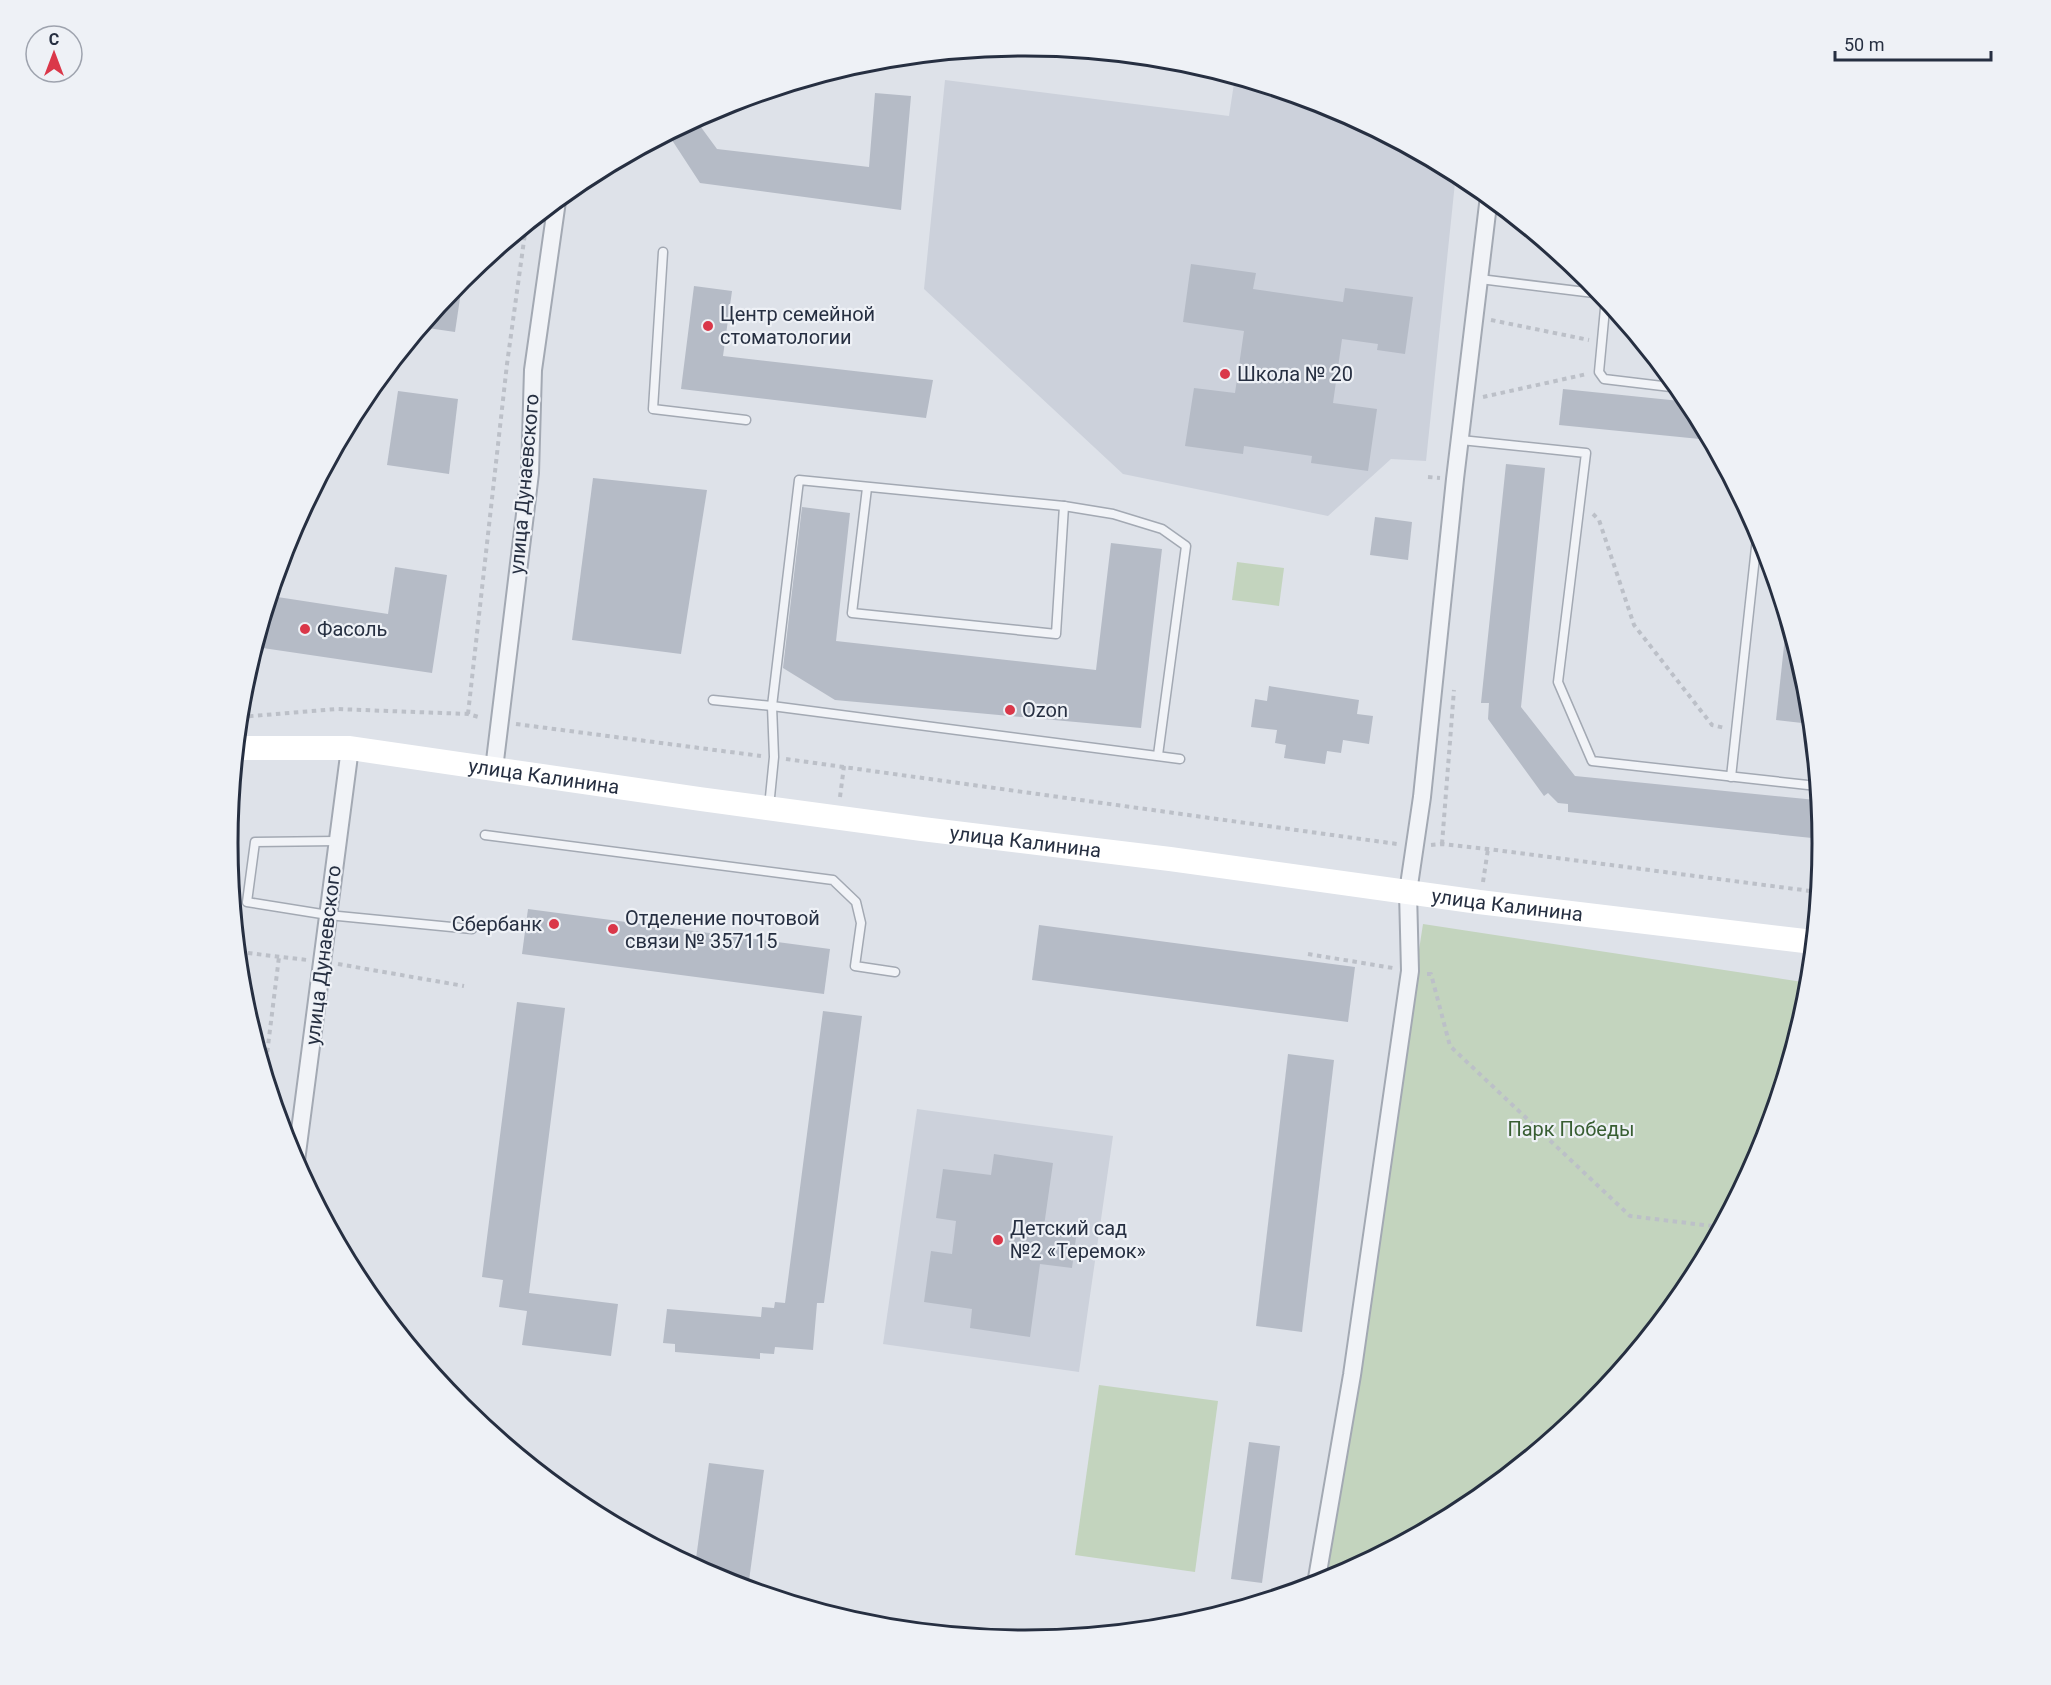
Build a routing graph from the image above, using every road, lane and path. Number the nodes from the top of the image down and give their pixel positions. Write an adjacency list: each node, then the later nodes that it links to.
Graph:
1 (1488, 206): 5 (street)
2 (556, 211): 23 (street, улица Дунаевского)
3 (525, 236): 21 (path)
4 (663, 252): 13 (lane)
5 (1480, 279): 6 (lane); 14 (street)
6 (1588, 292)
7 (1605, 311): 9 (lane)
8 (1490, 320): 9 (path)
9 (1602, 342): 10 (lane)
10 (1599, 372): 11 (lane); 12 (path)
11 (1667, 386)
12 (1480, 398)
13 (746, 420)
14 (1461, 440): 16 (lane); 36 (street)
15 (867, 488): 17 (lane); 17 (lane); 20 (lane)
16 (1580, 500): 24 (path); 31 (lane)
17 (1064, 506): 27 (lane)
18 (1756, 549): 24 (lane)
19 (713, 700): 20 (lane)
20 (772, 706): 27 (lane); 28 (lane)
21 (468, 714): 22 (path); 23 (path)
22 (249, 716)
23 (500, 722): 28 (path); 30 (street, улица Дунаевского)
24 (1736, 731): 31 (lane)
25 (244, 748): 26 (main road, улица Калинина)
26 (350, 748): 30 (main road, улица Калинина); 35 (street, улица Дунаевского)
27 (1158, 755): 29 (lane)
28 (774, 758): 33 (lane); 36 (path)
29 (1180, 759)
30 (494, 769): 33 (main road, улица Калинина)
31 (1731, 777): 32 (lane)
32 (1810, 785)
33 (769, 807): 38 (main road, улица Калинина)
34 (485, 835): 47 (lane)
35 (337, 841): 39 (street, улица Дунаевского); 39 (lane)
36 (1415, 846): 37 (path); 38 (street)
37 (1811, 891)
38 (1408, 892): 41 (main road, улица Калинина); 46 (street)
39 (328, 915): 40 (lane); 45 (street, улица Дунаевского)
40 (472, 929)
41 (1806, 941)
42 (246, 953): 44 (path)
43 (1308, 954): 46 (path)
44 (279, 957): 45 (path); 49 (path)
45 (322, 962): 48 (path); 50 (street, улица Дунаевского)
46 (1410, 971): 51 (path); 52 (street)
47 (895, 972)
48 (464, 986)
49 (267, 1053)
50 (298, 1144)
51 (1712, 1226)
52 (1318, 1573)

